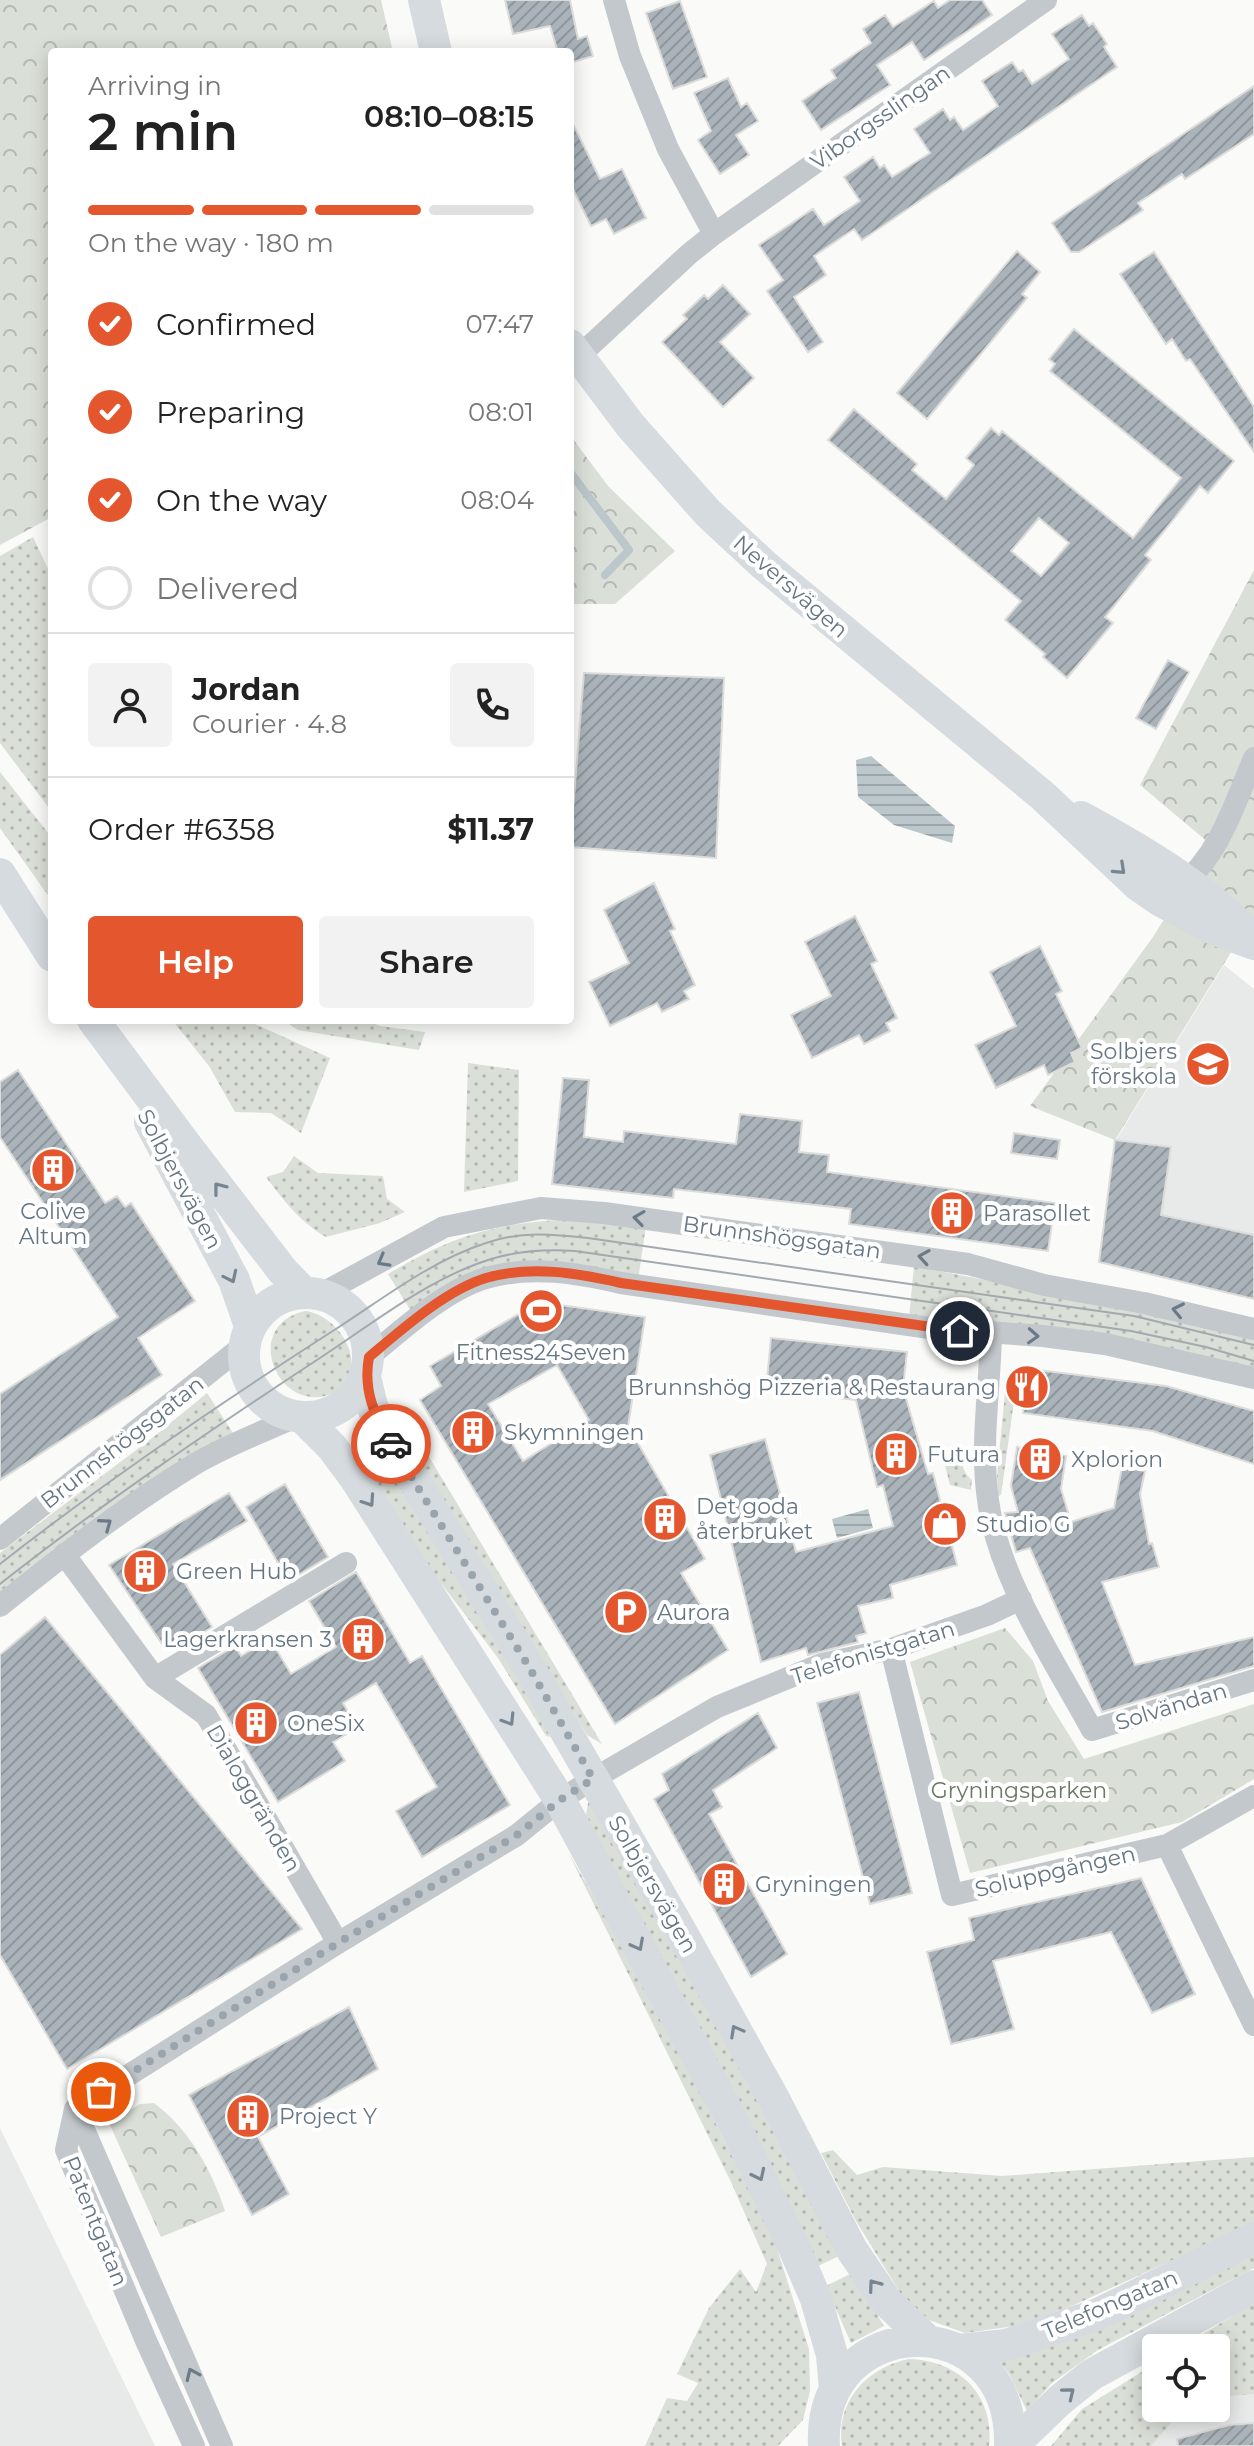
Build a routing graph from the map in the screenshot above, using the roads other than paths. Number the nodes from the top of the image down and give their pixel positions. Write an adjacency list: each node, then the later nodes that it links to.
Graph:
1 (424, 0): 4 (main road)
2 (614, 0): 5 (street)
3 (1046, 0): 5 (street, Viborgsslingan)
4 (435, 48)
5 (714, 234): 6 (street, Viborgsslingan)
6 (574, 351): 8 (main road, Neversvägen)
7 (1254, 758): 10 (street)
8 (1043, 796): 10 (main road, Neversvägen); 11 (main road, Neversvägen, one-way to 11)
9 (0, 874): 13 (main road)
10 (1188, 881): 11 (street); 12 (main road, Neversvägen)
11 (1161, 901): 12 (main road, Neversvägen)
12 (1254, 942)
13 (48, 950)
14 (98, 1027): 15 (main road, Solbjersvägen, one-way to 14); 18 (main road, Solbjersvägen, one-way to 18)
15 (312, 1293): 16 (street, Brunnshögsgatan, one-way to 15); 18 (main road); 19 (main road, Solbjersvägen)
16 (1254, 1329)
17 (991, 1334): 19 (street); 20 (street, one-way to 20); 25 (street)
18 (247, 1336): 21 (main road, Solbjersvägen); 22 (street, Brunnshögsgatan)
19 (367, 1367): 21 (main road); 30 (main road, Solbjersvägen)
20 (1254, 1378)
21 (300, 1417): 23 (street, one-way to 21); 32 (main road, Solbjersvägen, one-way to 32)
22 (4, 1527)
23 (64, 1554): 26 (street); 28 (street, Dialoggränden)
24 (346, 1563): 28 (street)
25 (1021, 1599): 27 (street, Telefonistgatan); 29 (street, Solvändan)
26 (0, 1606)
27 (891, 1649): 30 (street, Telefonistgatan); 33 (street, Soluppgången)
28 (155, 1678): 34 (street, Dialoggränden)
29 (1254, 1680)
30 (593, 1779): 32 (street, Telefonistgatan); 39 (main road, Solbjersvägen, one-way to 30)
31 (1254, 1796): 33 (street, Soluppgången)
32 (560, 1800): 34 (street, Telefonistgatan); 41 (main road, Solbjersvägen, one-way to 41)
33 (1167, 1845): 35 (street)
34 (338, 1943): 36 (street, Telefonistgatan)
35 (1254, 2025)
36 (75, 2109): 43 (street, Patentgatan); 44 (street, Patentgatan, one-way to 36)
37 (1254, 2238): 40 (main road, Telefongatan)
38 (1254, 2286): 45 (main road, Telefongatan, one-way to 38)
39 (928, 2341): 40 (main road); 41 (main road)
40 (959, 2350): 45 (main road)
41 (835, 2389): 42 (main road)
42 (818, 2438)
43 (194, 2446)
44 (222, 2446)
45 (1011, 2446)

